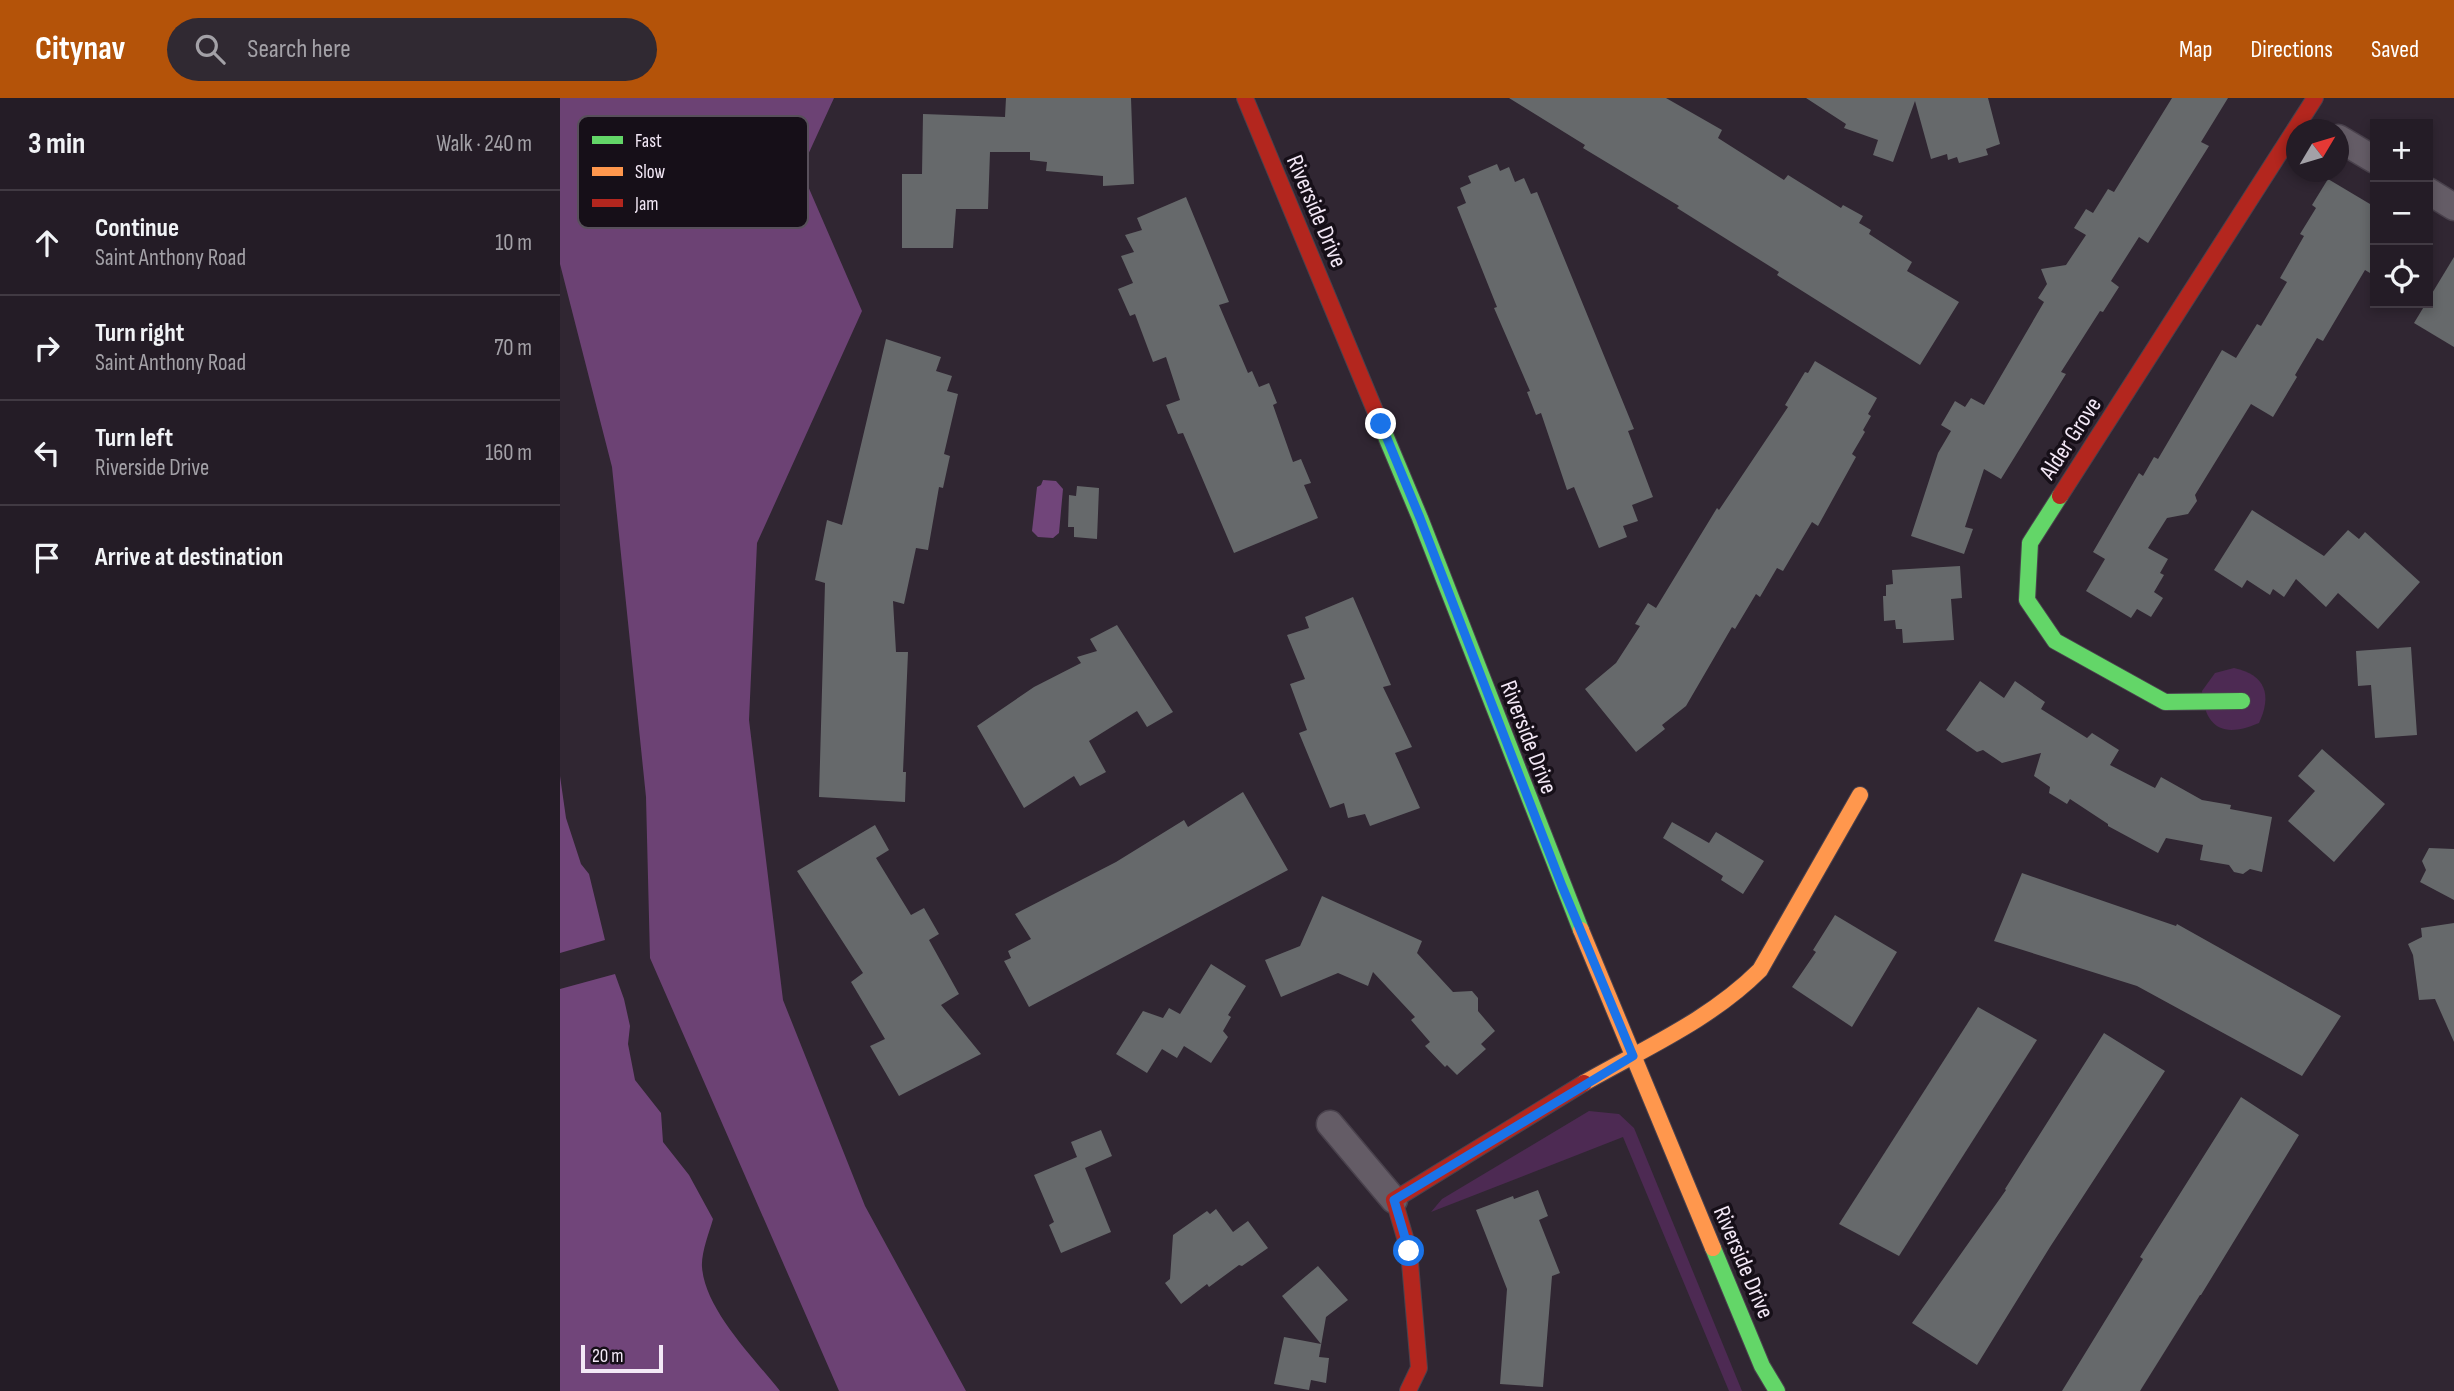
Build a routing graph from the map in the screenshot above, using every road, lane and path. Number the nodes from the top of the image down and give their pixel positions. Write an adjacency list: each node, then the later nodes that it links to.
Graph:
1 (1245, 98): 9 (street, Riverside Drive)
2 (2314, 115): 7 (street, Alder Grove)
3 (2349, 144): 4 (street)
4 (2370, 157)
5 (2433, 194): 6 (street)
6 (2454, 207)
7 (2242, 701)
8 (1860, 795): 9 (street)
9 (1633, 1056): 11 (street); 13 (street, Riverside Drive)
10 (1330, 1124): 11 (street)
11 (1394, 1200): 12 (street)
12 (1408, 1391)
13 (1777, 1391)

